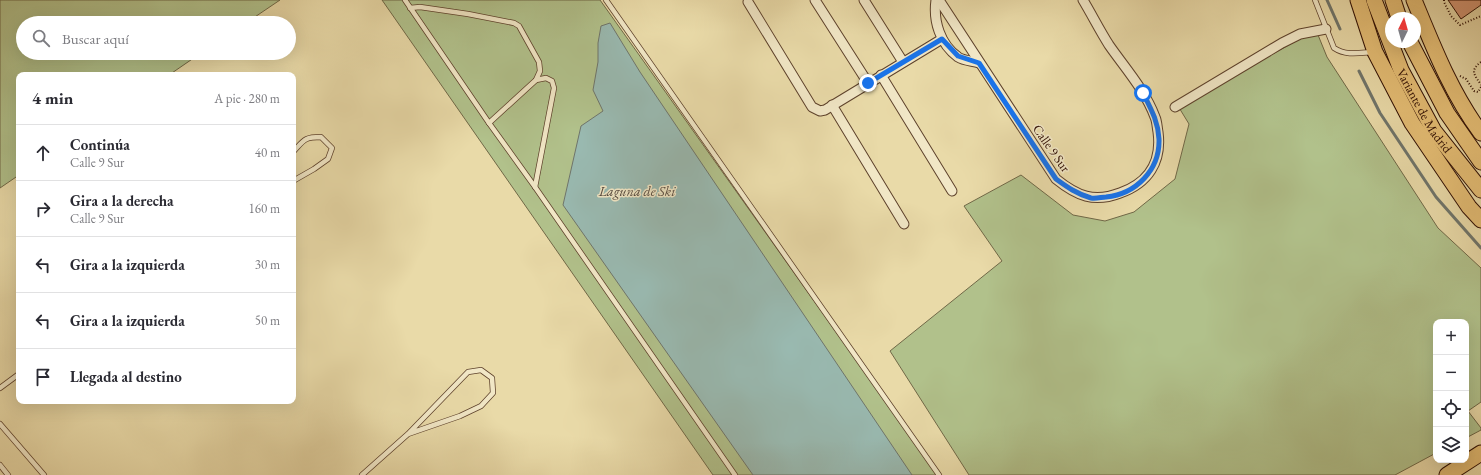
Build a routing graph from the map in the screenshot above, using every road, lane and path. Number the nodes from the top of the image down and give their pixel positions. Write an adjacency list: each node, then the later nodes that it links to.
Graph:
1 (405, 0): 15 (lane)
2 (606, 0): 53 (lane)
3 (815, 0): 28 (street)
4 (864, 0): 22 (street)
5 (936, 0): 19 (street)
6 (939, 0): 24 (street, Calle 9 Sur)
7 (1083, 0): 24 (street, Calle 9 Sur)
8 (1315, 0): 18 (lane)
9 (1358, 0): 21 (main road)
10 (1374, 0): 38 (main road, Variante de Madrid)
11 (1393, 0): 16 (main road)
12 (1414, 0): 33 (main road)
13 (1444, 0): 17 (path)
14 (748, 2): 30 (street)
15 (410, 8): 27 (lane); 32 (lane)
16 (1397, 12)
17 (1481, 16)
18 (1326, 29): 21 (lane); 31 (street)
19 (942, 39): 22 (street); 24 (street)
20 (1413, 48): 35 (main road, Variante de Madrid)
21 (1374, 52): 40 (main road)
22 (903, 62): 25 (street)
23 (1481, 62): 29 (path)
24 (979, 63)
25 (881, 75): 28 (street); 39 (street)
26 (1458, 76): 29 (path)
27 (536, 80): 32 (lane); 37 (lane)
28 (868, 83): 30 (street)
29 (1481, 86)
30 (832, 105): 41 (street)
31 (1176, 107)
32 (489, 123): 37 (lane)
33 (1481, 133)
34 (296, 149): 36 (lane)
35 (1481, 162)
36 (296, 179)
37 (535, 187): 52 (lane)
38 (1481, 190)
39 (952, 191)
40 (1481, 220)
41 (904, 224)
42 (16, 376): 43 (lane)
43 (0, 388)
44 (0, 424): 50 (lane)
45 (408, 434): 45 (lane); 51 (lane)
46 (1481, 453): 54 (main road)
47 (1481, 460): 54 (main road)
48 (0, 466): 49 (lane)
49 (8, 475)
50 (44, 475)
51 (362, 475)
52 (735, 475)
53 (939, 475)
54 (1448, 475)

